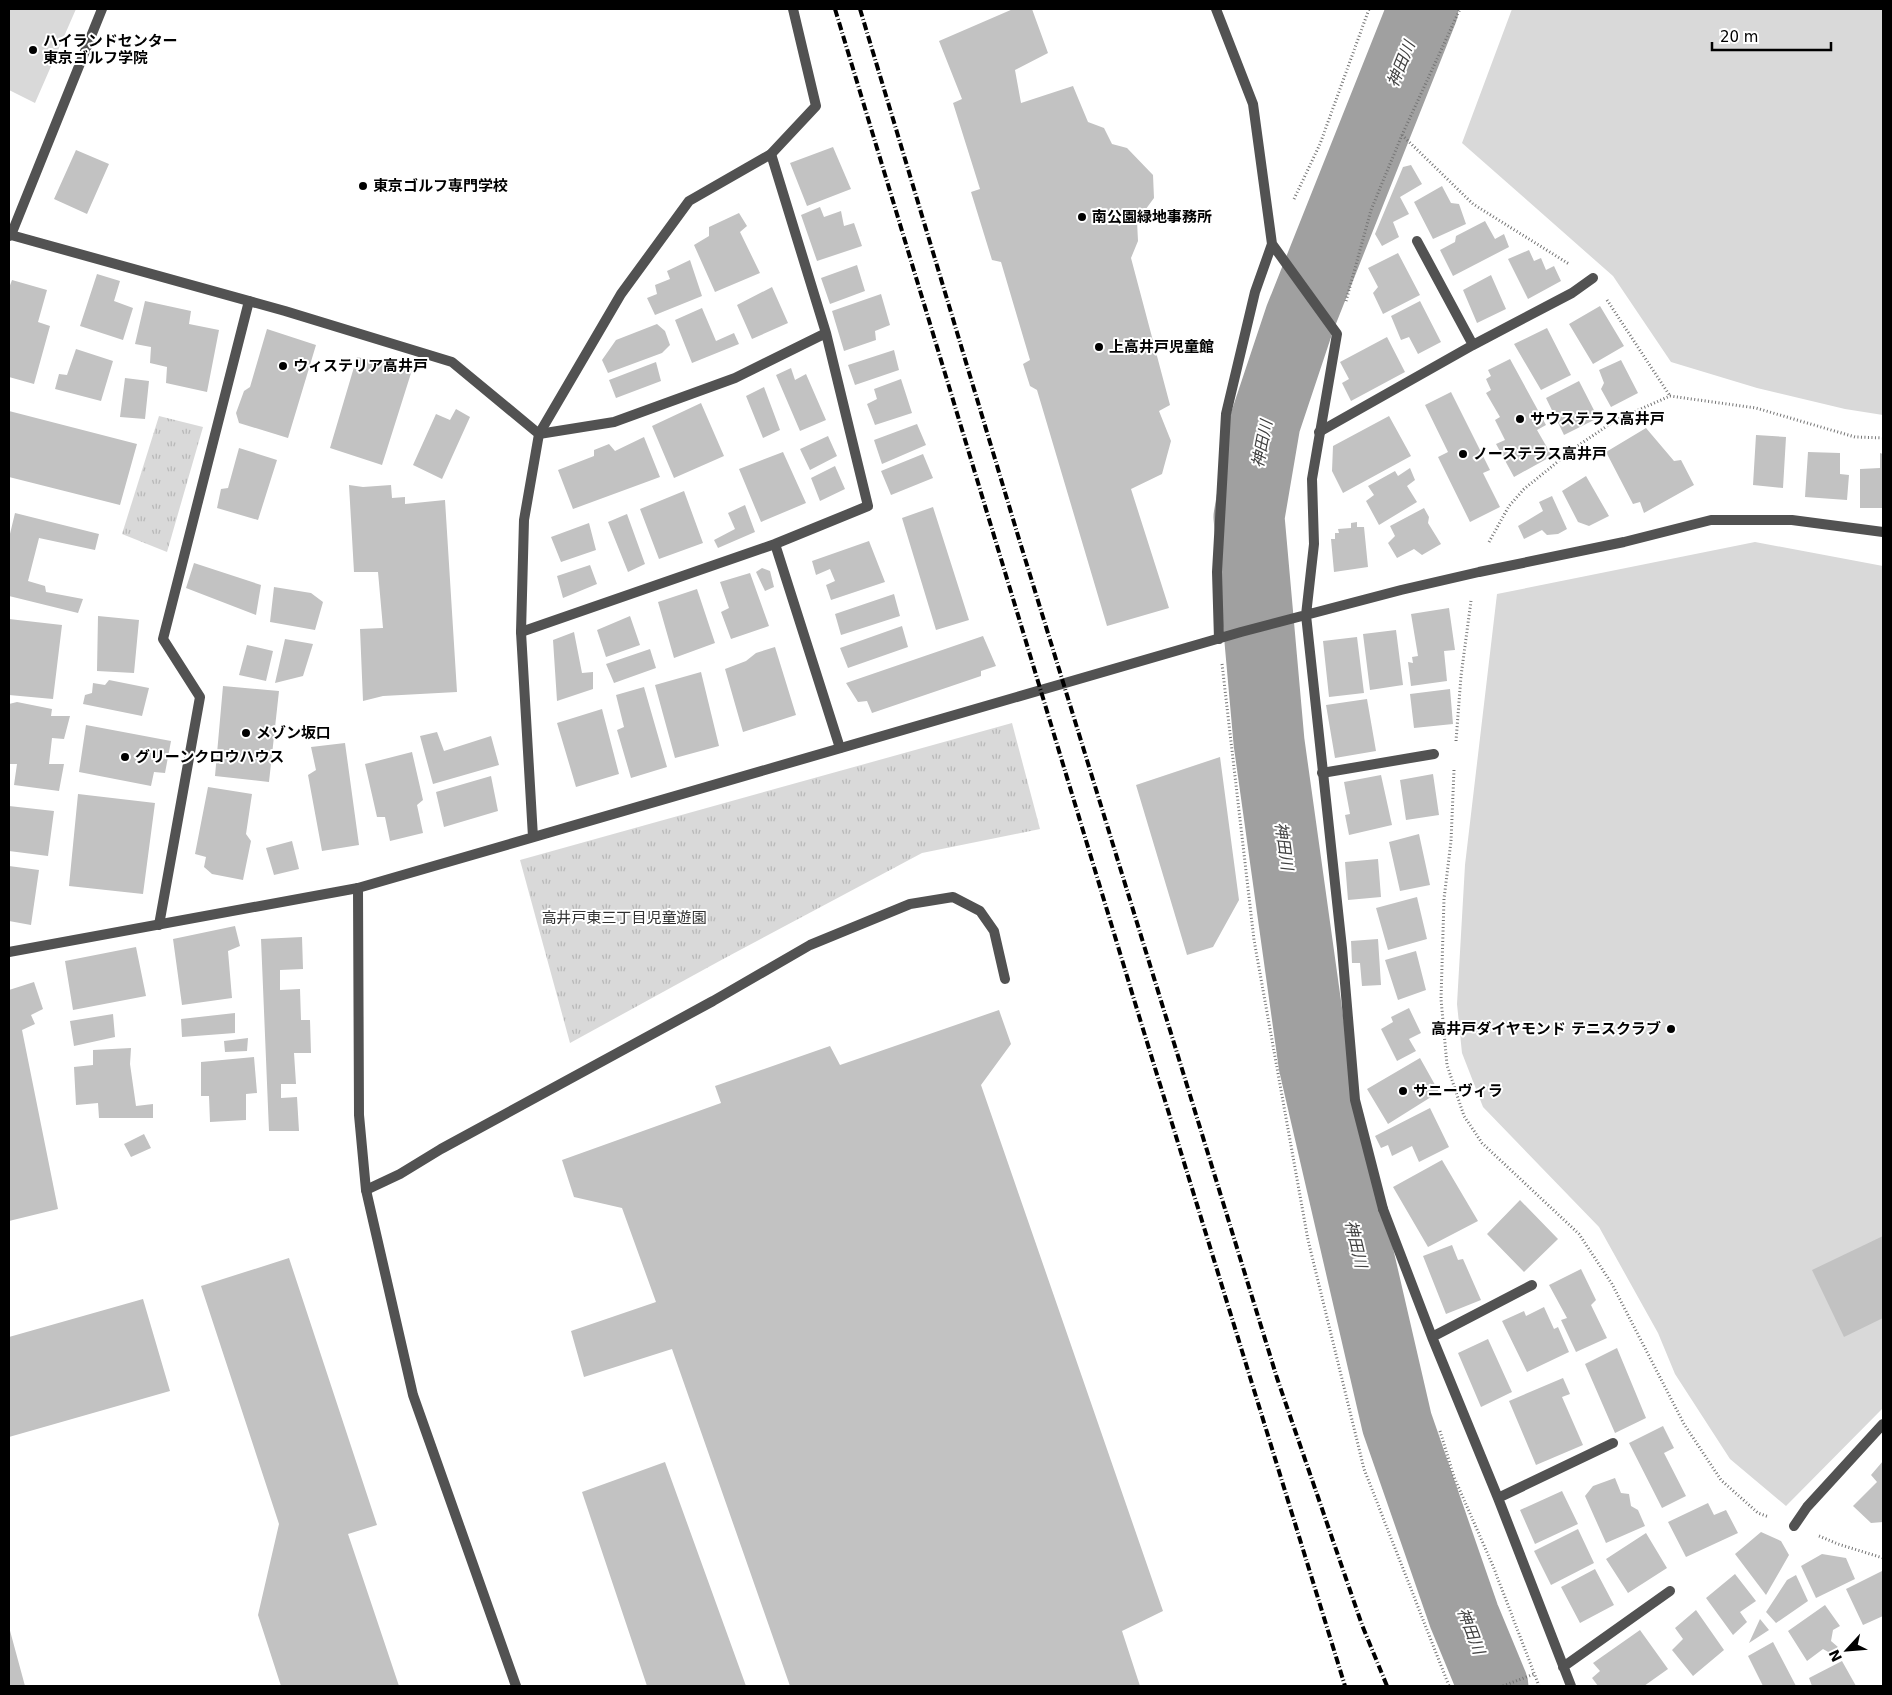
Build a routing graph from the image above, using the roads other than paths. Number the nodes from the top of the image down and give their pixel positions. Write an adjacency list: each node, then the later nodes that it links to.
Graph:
1 (102, 9): 5 (street)
2 (793, 9): 4 (street)
3 (1216, 9): 7 (street)
4 (771, 154): 10 (street); 13 (street)
5 (10, 235): 9 (street)
6 (1417, 241): 11 (street)
7 (1272, 244): 12 (street); 18 (street)
8 (1593, 278): 11 (street)
9 (249, 301): 13 (street); 24 (street)
10 (826, 333): 13 (street); 15 (street)
11 (1472, 345): 12 (street)
12 (1319, 432): 16 (street)
13 (539, 434): 17 (street)
14 (1883, 532): 16 (street)
15 (776, 544): 17 (street); 19 (street)
16 (1301, 617): 18 (street); 21 (street)
17 (521, 632): 22 (street)
18 (1219, 638): 19 (street)
19 (840, 748): 22 (street)
20 (1434, 754): 21 (street)
21 (1322, 773): 29 (street)
22 (532, 837): 23 (street)
23 (358, 888): 24 (street); 27 (street)
24 (158, 924): 25 (street)
25 (9, 952)
26 (1005, 979): 27 (street)
27 (366, 1190): 36 (street)
28 (1532, 1284): 29 (street)
29 (1432, 1337): 32 (street)
30 (1883, 1424): 33 (street)
31 (1613, 1443): 32 (street)
32 (1498, 1498): 35 (street)
33 (1794, 1526)
34 (1670, 1591): 35 (street)
35 (1563, 1667): 37 (street)
36 (516, 1686)
37 (1571, 1686)

